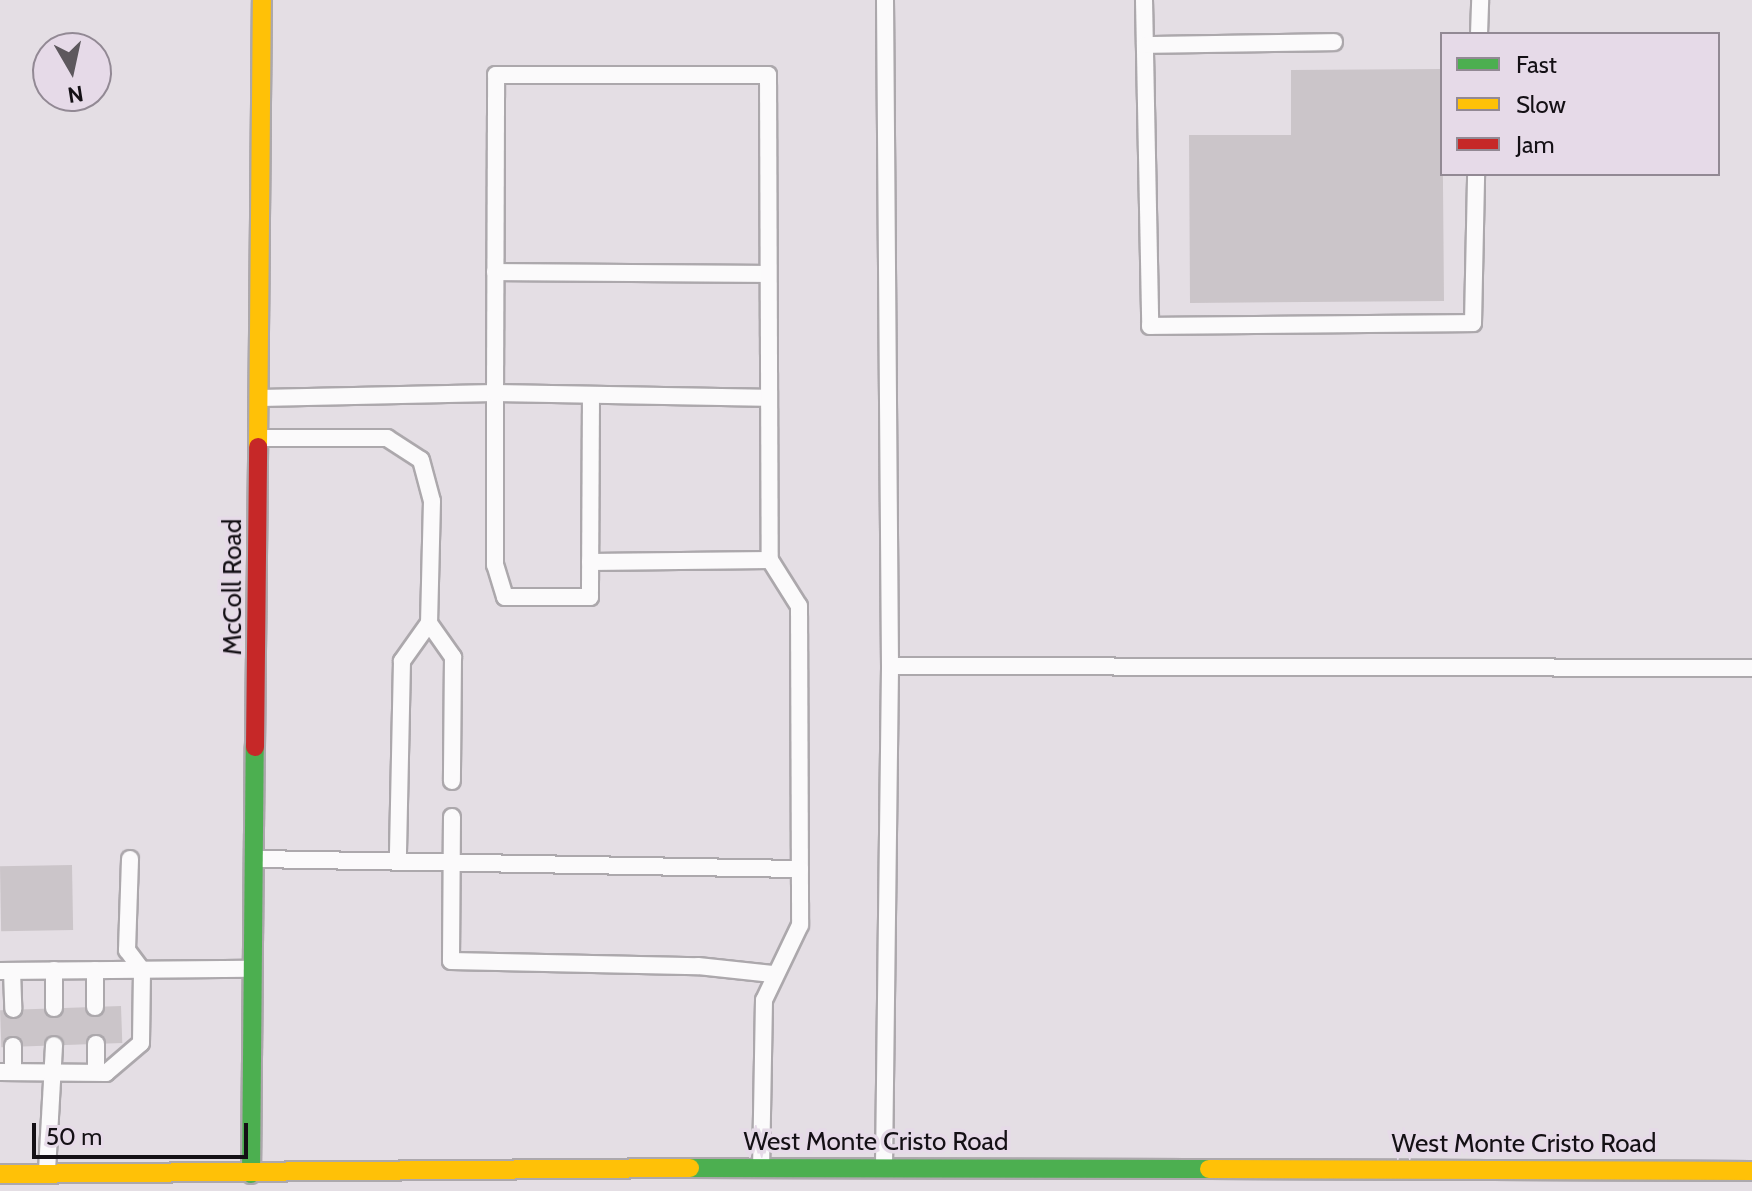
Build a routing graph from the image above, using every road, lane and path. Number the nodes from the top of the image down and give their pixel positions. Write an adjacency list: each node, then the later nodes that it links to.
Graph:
1 (262, 0): 13 (main road, McColl Road)
2 (885, 0): 19 (lane)
3 (1144, 0): 7 (lane)
4 (1480, 0): 5 (lane)
5 (1479, 32)
6 (1334, 42): 7 (lane)
7 (1145, 45): 8 (lane)
8 (1476, 176)
9 (495, 272): 10 (lane); 10 (lane); 11 (lane)
10 (767, 274): 14 (lane)
11 (495, 393): 12 (lane); 13 (lane); 17 (lane)
12 (591, 396): 14 (lane); 17 (lane)
13 (260, 398): 15 (main road, McColl Road)
14 (769, 398): 16 (lane)
15 (260, 438): 18 (lane); 24 (main road, McColl Road)
16 (770, 560): 17 (lane); 27 (lane)
17 (590, 562)
18 (429, 623): 21 (lane); 25 (lane)
19 (890, 666): 20 (lane); 44 (lane)
20 (1752, 668)
21 (452, 781)
22 (452, 817): 26 (lane)
23 (130, 859): 31 (lane)
24 (257, 859): 25 (lane); 28 (main road, McColl Road)
25 (398, 860): 26 (lane)
26 (451, 861): 27 (lane); 33 (lane)
27 (800, 869): 33 (lane)
28 (256, 968): 31 (lane); 48 (main road, McColl Road)
29 (54, 970): 30 (lane); 32 (lane); 35 (lane)
30 (95, 970): 31 (lane); 34 (lane)
31 (142, 970): 41 (lane)
32 (6, 971): 36 (lane)
33 (773, 974): 43 (lane)
34 (95, 1007)
35 (54, 1008)
36 (13, 1009)
37 (96, 1044): 41 (lane)
38 (54, 1045): 42 (lane)
39 (13, 1046): 40 (lane)
40 (6, 1072): 42 (lane)
41 (96, 1072): 42 (lane)
42 (55, 1073): 47 (lane)
43 (761, 1167): 44 (main road, West Monte Cristo Road); 48 (main road, West Monte Cristo Road)
44 (884, 1168): 45 (main road, West Monte Cristo Road)
45 (1752, 1171)
46 (0, 1174): 47 (main road, West Monte Cristo Road)
47 (47, 1174): 48 (main road, West Monte Cristo Road)
48 (251, 1174)

